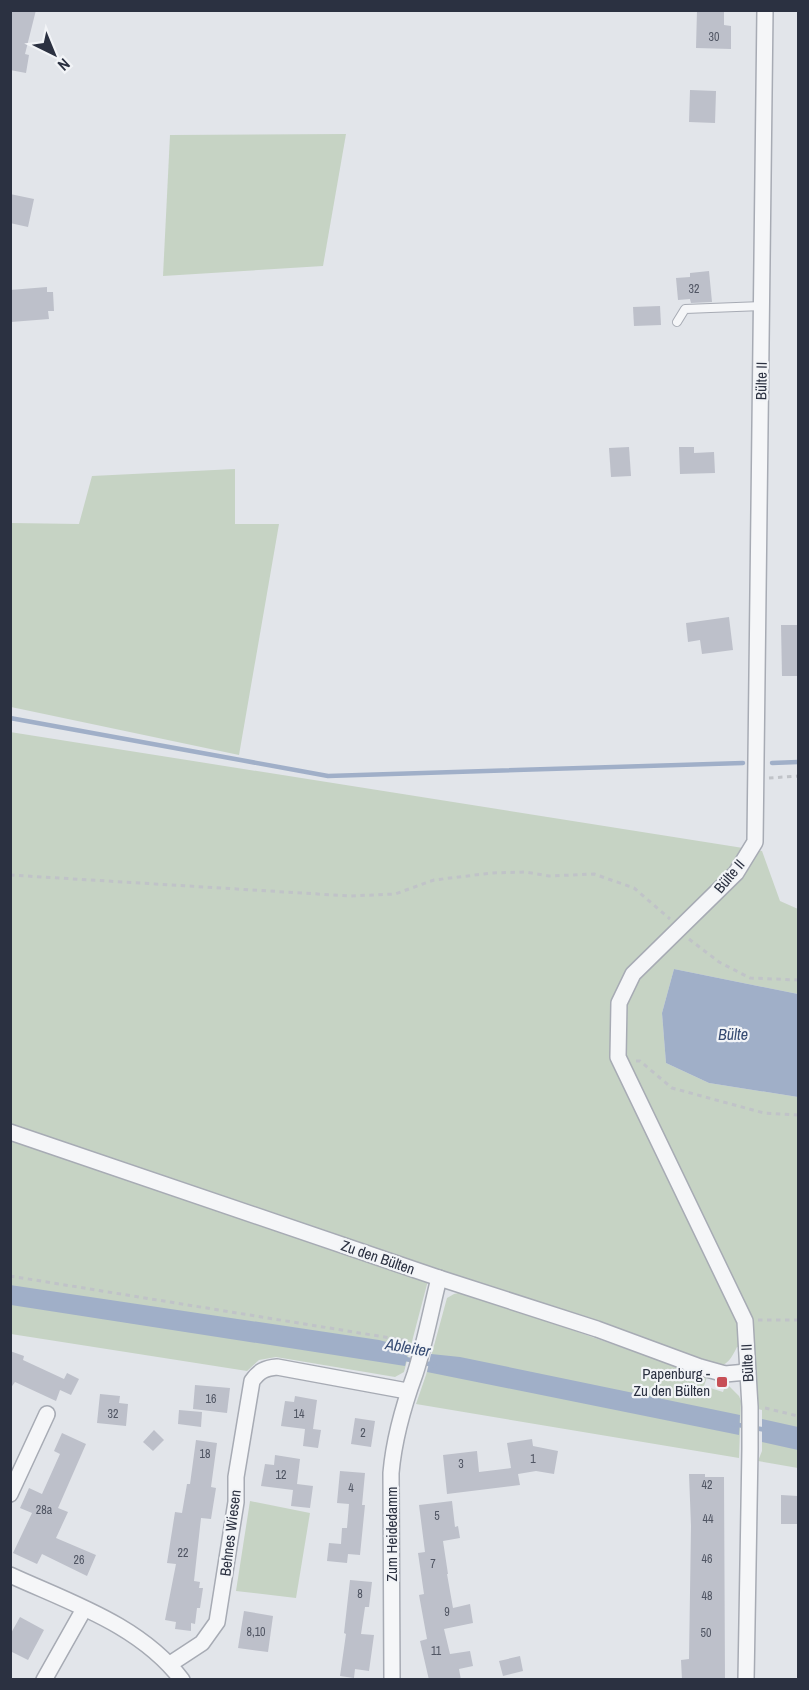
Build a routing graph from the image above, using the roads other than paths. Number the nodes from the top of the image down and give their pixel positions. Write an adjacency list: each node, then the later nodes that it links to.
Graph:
1 (765, 10): 2 (street, Bülte II)
2 (762, 306): 3 (lane); 6 (street, Bülte II)
3 (677, 322)
4 (10, 1132): 5 (street, Zu den Bülten)
5 (439, 1278): 6 (street, Zu den Bülten); 7 (street, Zum Heidedamm)
6 (747, 1372): 16 (street, Bülte II)
7 (408, 1391): 12 (street, Behnes Wiesen); 15 (street, Zum Heidedamm)
8 (47, 1414): 9 (street)
9 (10, 1494)
10 (10, 1575): 11 (street)
11 (84, 1609): 12 (street); 13 (street)
12 (170, 1664): 14 (street)
13 (44, 1680)
14 (182, 1680)
15 (392, 1680)
16 (747, 1680)

